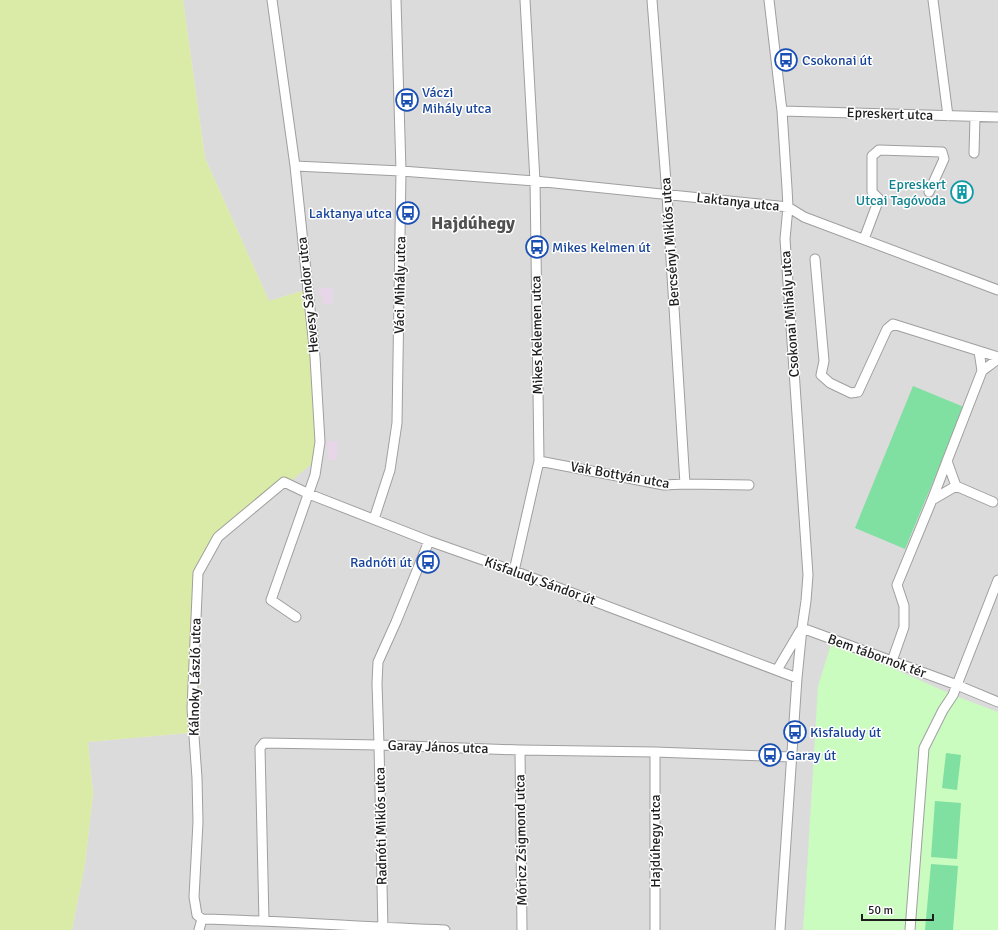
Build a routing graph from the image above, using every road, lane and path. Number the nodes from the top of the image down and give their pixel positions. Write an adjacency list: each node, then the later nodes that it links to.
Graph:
1 (272, 0): 12 (street, Hevesy Sándor utca)
2 (396, 0): 13 (street, Váci Mihály utca)
3 (525, 0): 14 (street, Mikes Kelemen utca)
4 (652, 0): 16 (street, Bercsényi Miklós utca)
5 (769, 0): 7 (street, Csokonai Mihály utca)
6 (933, 0): 8 (street)
7 (782, 111): 8 (street, Epreskert utca); 17 (street, Csokonai Mihály utca)
8 (948, 116): 9 (street, Epreskert utca)
9 (975, 117): 10 (street, Epreskert utca); 11 (street)
10 (998, 117)
11 (974, 153)
12 (295, 166): 13 (street, Laktanya utca); 30 (street, Hevesy Sándor utca)
13 (401, 171): 14 (street, Laktanya utca); 33 (street, Váci Mihály utca)
14 (536, 181): 16 (street, Laktanya utca); 24 (street, Mikes Kelemen utca)
15 (930, 192): 18 (street)
16 (667, 195): 17 (street, Laktanya utca); 27 (street, Bercsényi Miklós utca)
17 (788, 207): 18 (street, Laktanya utca); 38 (street, Csokonai Mihály utca)
18 (864, 240): 20 (street, Laktanya utca)
19 (815, 259): 21 (street)
20 (998, 290)
21 (979, 351): 22 (street); 23 (street)
22 (998, 358): 23 (street)
23 (982, 371): 25 (street)
24 (539, 460): 27 (street, Vak Bottyán utca); 35 (street, Mikes Kelemen utca)
25 (947, 461): 29 (street); 31 (street)
26 (284, 482): 30 (street, Kisfaludy Sándor út); 48 (street, Kálnoky László utca)
27 (686, 484): 28 (street, Vak Bottyán utca)
28 (749, 485)
29 (956, 486): 31 (street); 32 (street)
30 (309, 494): 33 (street, Kisfaludy Sándor út); 37 (street, Hevesy Sándor utca)
31 (932, 500): 39 (street)
32 (996, 504)
33 (374, 519): 34 (street, Kisfaludy Sándor út)
34 (429, 541): 35 (street, Kisfaludy Sándor út); 44 (street, Radnóti Miklós utca)
35 (514, 571): 40 (street, Kisfaludy Sándor út)
36 (998, 580): 42 (street)
37 (296, 617)
38 (802, 628): 39 (street, Bem tábornok tér); 40 (street); 41 (street)
39 (892, 661): 42 (street, Bem tábornok tér)
40 (777, 670): 41 (street, Kisfaludy Sándor út)
41 (797, 678): 47 (street)
42 (957, 685): 43 (street, Bem tábornok tér); 57 (street)
43 (998, 702)
44 (379, 745): 45 (street, Garay János utca); 49 (street, Garay János utca); 51 (street, Radnóti Miklós utca)
45 (520, 750): 46 (street, Garay János utca); 54 (street, Móricz Zsigmond utca)
46 (655, 752): 47 (street, Garay János utca); 55 (street, Hajdúhegy utca)
47 (792, 756): 56 (street)
48 (202, 919): 49 (street); 52 (street)
49 (264, 921): 50 (street)
50 (308, 927): 51 (street)
51 (383, 929): 53 (street)
52 (199, 930)
53 (445, 930)
54 (522, 930)
55 (655, 930)
56 (780, 930)
57 (910, 930)

